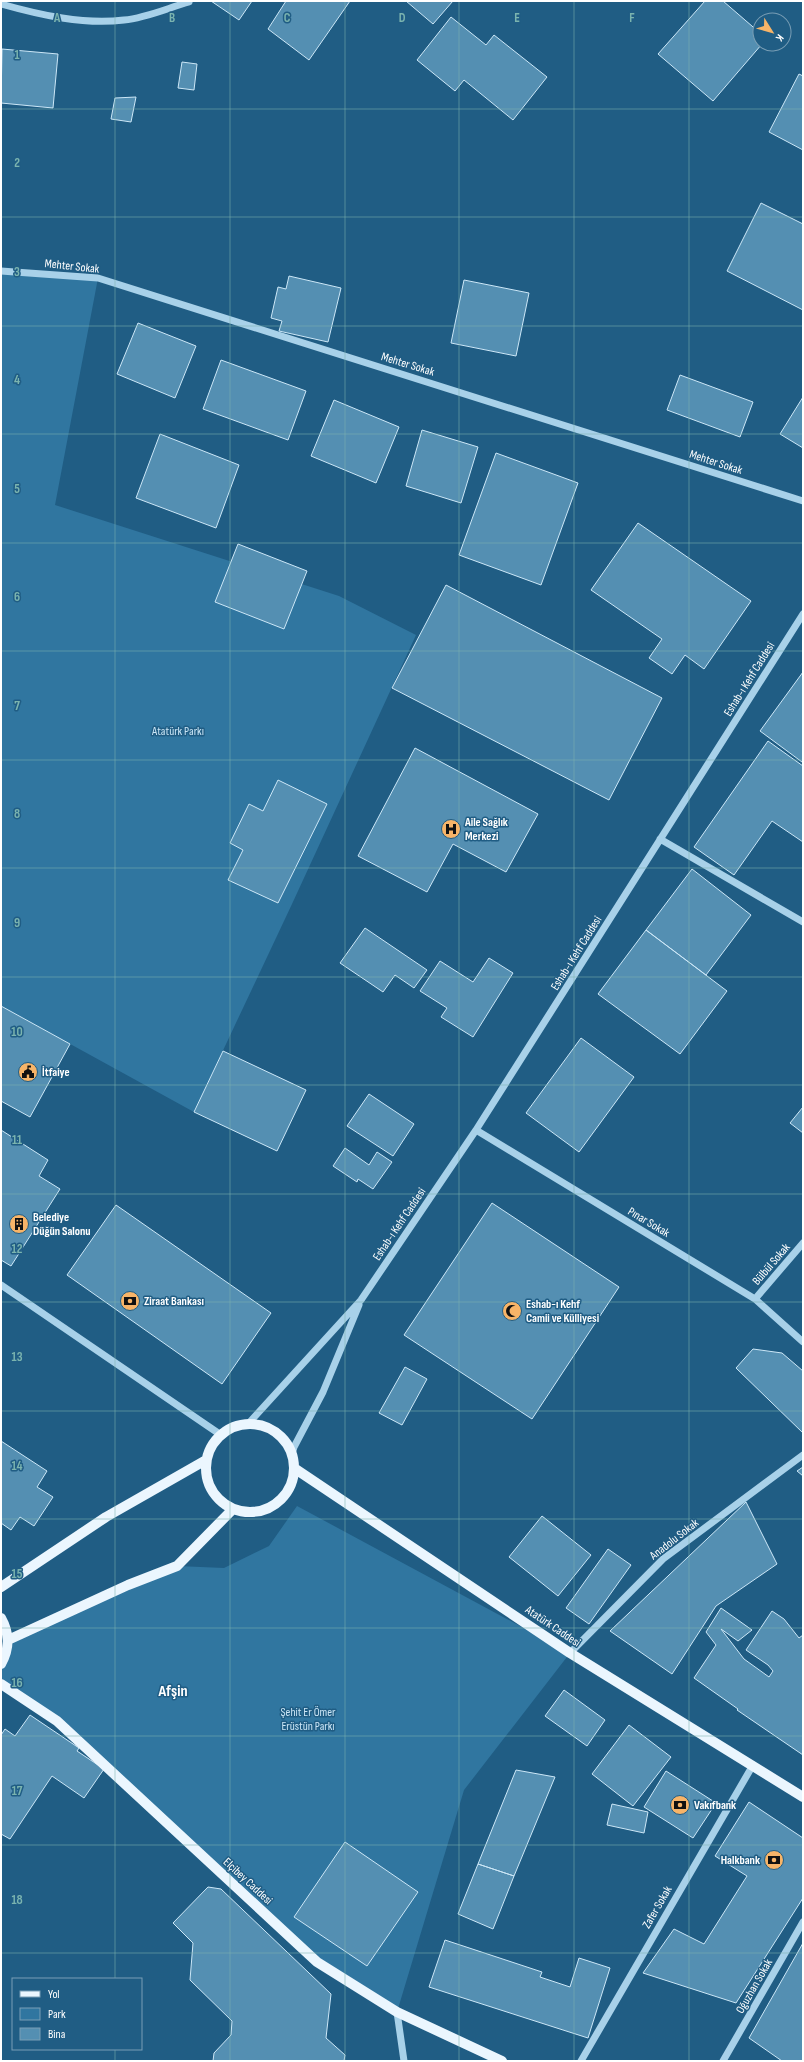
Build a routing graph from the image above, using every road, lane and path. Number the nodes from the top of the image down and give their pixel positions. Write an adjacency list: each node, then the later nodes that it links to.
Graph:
1 (189, 2): 2 (street)
2 (1, 4)
3 (1, 271): 4 (street, Mehter Sokak)
4 (803, 501)
5 (803, 614): 6 (street, Eshab-ı Kehf Caddesi)
6 (660, 839): 7 (street); 8 (street, Eshab-ı Kehf Caddesi)
7 (803, 922)
8 (476, 1130): 11 (street, Pınar Sokak); 12 (street, Eshab-ı Kehf Caddesi)
9 (803, 1243): 11 (street, Bülbül Sokak)
10 (1, 1285): 15 (street)
11 (755, 1299): 13 (street, Pınar Sokak)
12 (361, 1300): 14 (street); 16 (street)
13 (803, 1342)
14 (248, 1424): 15 (main road); 16 (main road)
15 (221, 1435): 18 (main road)
16 (292, 1454): 19 (main road)
17 (803, 1455): 24 (street, Anadolu Sokak)
18 (206, 1460): 20 (main road); 21 (main road)
19 (294, 1468): 20 (main road); 24 (main road, Atatürk Caddesi)
20 (233, 1510): 23 (main road)
21 (1, 1587)
22 (1, 1618): 23 (main road)
23 (8, 1640): 25 (main road)
24 (570, 1653): 27 (main road, Atatürk Caddesi)
25 (1, 1664)
26 (1, 1684): 30 (main road, Elçibey Caddesi)
27 (753, 1765): 28 (main road, Atatürk Caddesi); 33 (street, Zafer Sokak)
28 (803, 1797)
29 (803, 1922): 34 (street, Oğuzhan Sokak)
30 (397, 2012): 31 (street); 32 (main road, Elçibey Caddesi)
31 (404, 2061)
32 (502, 2061)
33 (581, 2061)
34 (723, 2061)

